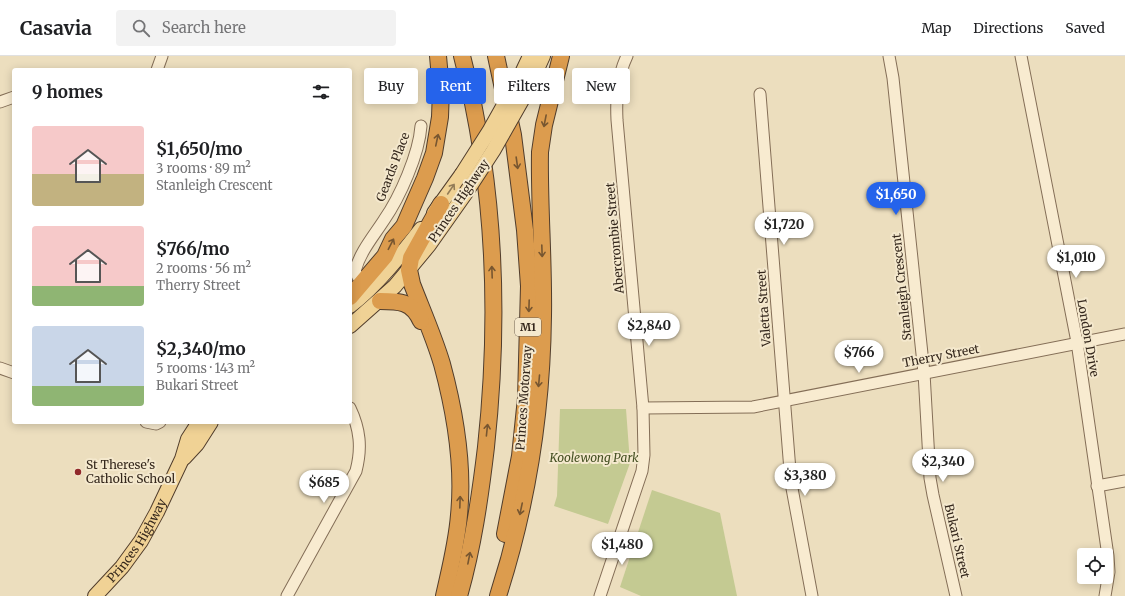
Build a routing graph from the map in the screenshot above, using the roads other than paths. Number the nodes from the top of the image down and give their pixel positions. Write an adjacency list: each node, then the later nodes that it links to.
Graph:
1 (162, 56): 11 (street)
2 (438, 56): 18 (highway, one-way to 2)
3 (462, 56): 40 (highway, one-way to 3)
4 (496, 56): 41 (highway, Princes Motorway / M1, one-way to 41)
5 (530, 56): 16 (main road, Princes Highway, one-way to 5, bridge)
6 (543, 56): 17 (main road, Princes Highway, bridge)
7 (561, 56): 42 (highway, one-way to 42)
8 (627, 56): 30 (street, Abercrombie Street)
9 (889, 56): 27 (street, Stanleigh Crescent)
10 (1021, 56): 24 (street, London Drive)
11 (158, 68)
12 (760, 94): 29 (street, Valetta Street)
13 (12, 98): 14 (street)
14 (0, 102)
15 (421, 126): 18 (street, Geards Place)
16 (441, 204): 17 (highway); 18 (main road, Princes Highway)
17 (409, 270): 20 (main road, Princes Highway); 28 (highway)
18 (366, 286): 19 (highway); 21 (main road, Princes Highway); 22 (street, Geards Place)
19 (352, 296)
20 (380, 301): 22 (main road, Princes Highway); 28 (highway)
21 (352, 304)
22 (355, 322)
23 (1125, 334): 24 (street, Therry Street)
24 (1076, 342): 27 (street, Therry Street); 36 (street, London Drive)
25 (0, 362): 26 (street)
26 (12, 371)
27 (924, 373): 29 (street, Therry Street); 45 (street, Bukari Street)
28 (449, 397): 39 (highway, one-way to 28)
29 (784, 400): 30 (street, Therry Street); 44 (street, Valetta Street)
30 (643, 408): 43 (street, Abercrombie Street)
31 (352, 412): 38 (street)
32 (196, 424): 34 (main road, Princes Highway)
33 (211, 424): 34 (main road, Princes Highway)
34 (182, 459): 37 (main road, Princes Highway)
35 (1125, 481): 36 (street)
36 (1097, 486): 46 (street, London Drive)
37 (95, 596)
38 (287, 596)
39 (444, 596)
40 (459, 596)
41 (488, 596)
42 (498, 596)
43 (600, 596)
44 (812, 596)
45 (956, 596)
46 (1105, 596)

